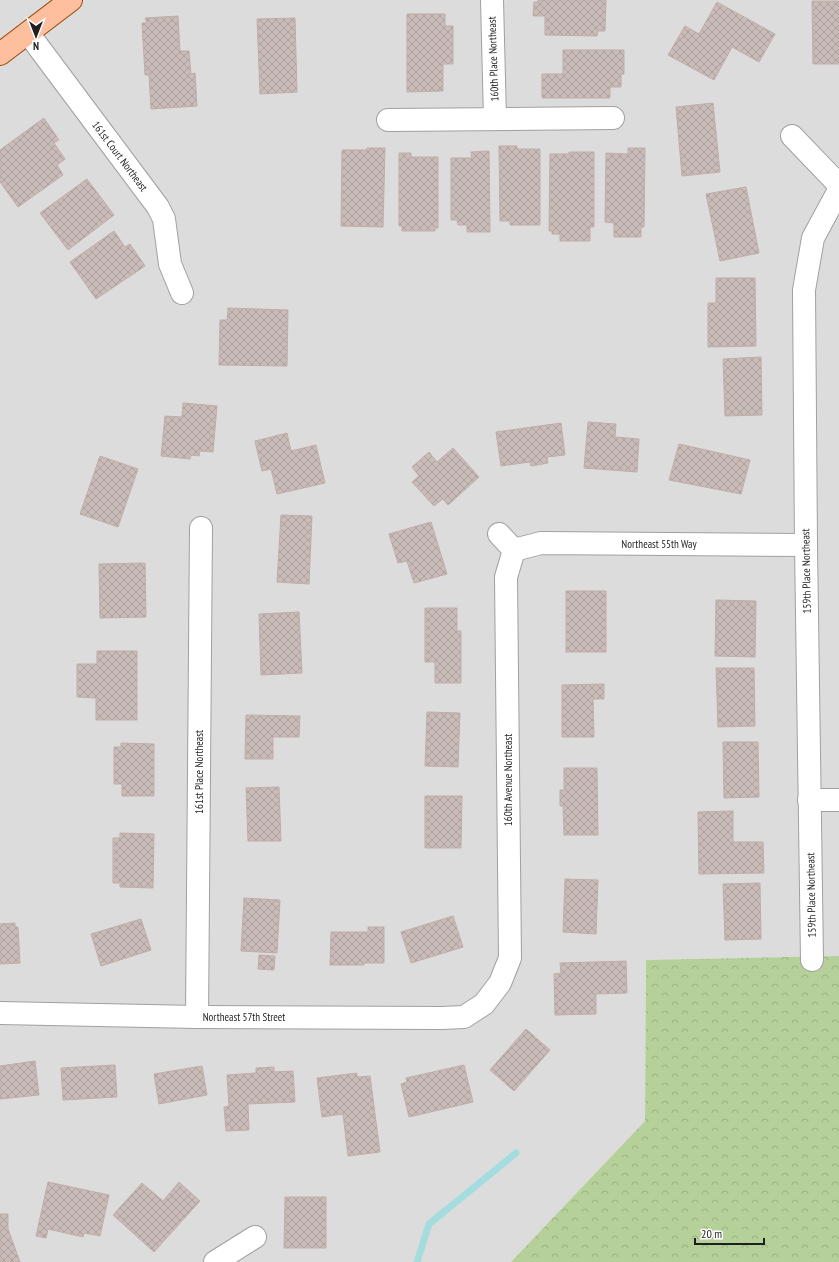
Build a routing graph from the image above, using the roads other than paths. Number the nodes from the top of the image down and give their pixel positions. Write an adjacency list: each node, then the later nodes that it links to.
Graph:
1 (71, 0): 3 (main road)
2 (492, 0): 6 (street, 160th Place Northeast)
3 (28, 33): 4 (main road); 11 (street, 161st Court Northeast)
4 (0, 54)
5 (613, 118): 6 (street)
6 (495, 119): 7 (street)
7 (388, 120)
8 (792, 136): 9 (street)
9 (839, 185)
10 (839, 190): 14 (street, 159th Place Northeast)
11 (182, 293)
12 (201, 528): 21 (street, 161st Place Northeast)
13 (499, 534): 15 (street)
14 (806, 545): 15 (street, Northeast 55th Way); 16 (street, 159th Place Northeast)
15 (514, 550): 19 (street, 160th Avenue Northeast)
16 (809, 800): 17 (street); 18 (street, 159th Place Northeast)
17 (839, 800)
18 (812, 960)
19 (484, 1004): 21 (street, Northeast 57th Street)
20 (0, 1013): 21 (street, Northeast 57th Street)
21 (197, 1017)
22 (255, 1237): 23 (street)
23 (215, 1262)

